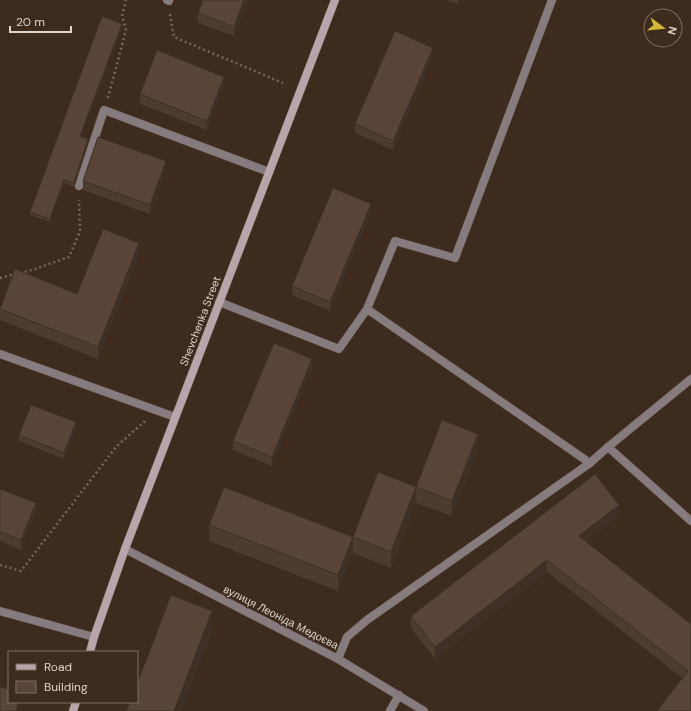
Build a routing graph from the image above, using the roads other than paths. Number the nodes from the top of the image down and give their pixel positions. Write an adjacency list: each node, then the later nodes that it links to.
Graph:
1 (334, 0): 3 (main road, Shevchenka Street)
2 (552, 0): 6 (street)
3 (269, 172): 4 (street); 5 (main road, Shevchenka Street)
4 (79, 186)
5 (219, 302): 6 (street); 9 (main road, Shevchenka Street)
6 (367, 309): 11 (street)
7 (0, 354): 9 (street)
8 (691, 379): 10 (street)
9 (175, 417): 13 (main road, Shevchenka Street)
10 (608, 447): 11 (street); 12 (street)
11 (590, 463): 17 (street)
12 (691, 521)
13 (125, 549): 15 (main road, Shevchenka Street); 17 (street, вулиця Леоніда Медоєва)
14 (0, 611): 15 (street)
15 (94, 637): 16 (main road, Shevchenka Street)
16 (90, 651)
17 (338, 659): 18 (street, вулиця Леоніда Медоєва)
18 (399, 695): 19 (street); 20 (street, вулиця Леоніда Медоєва)
19 (390, 711)
20 (424, 711)

